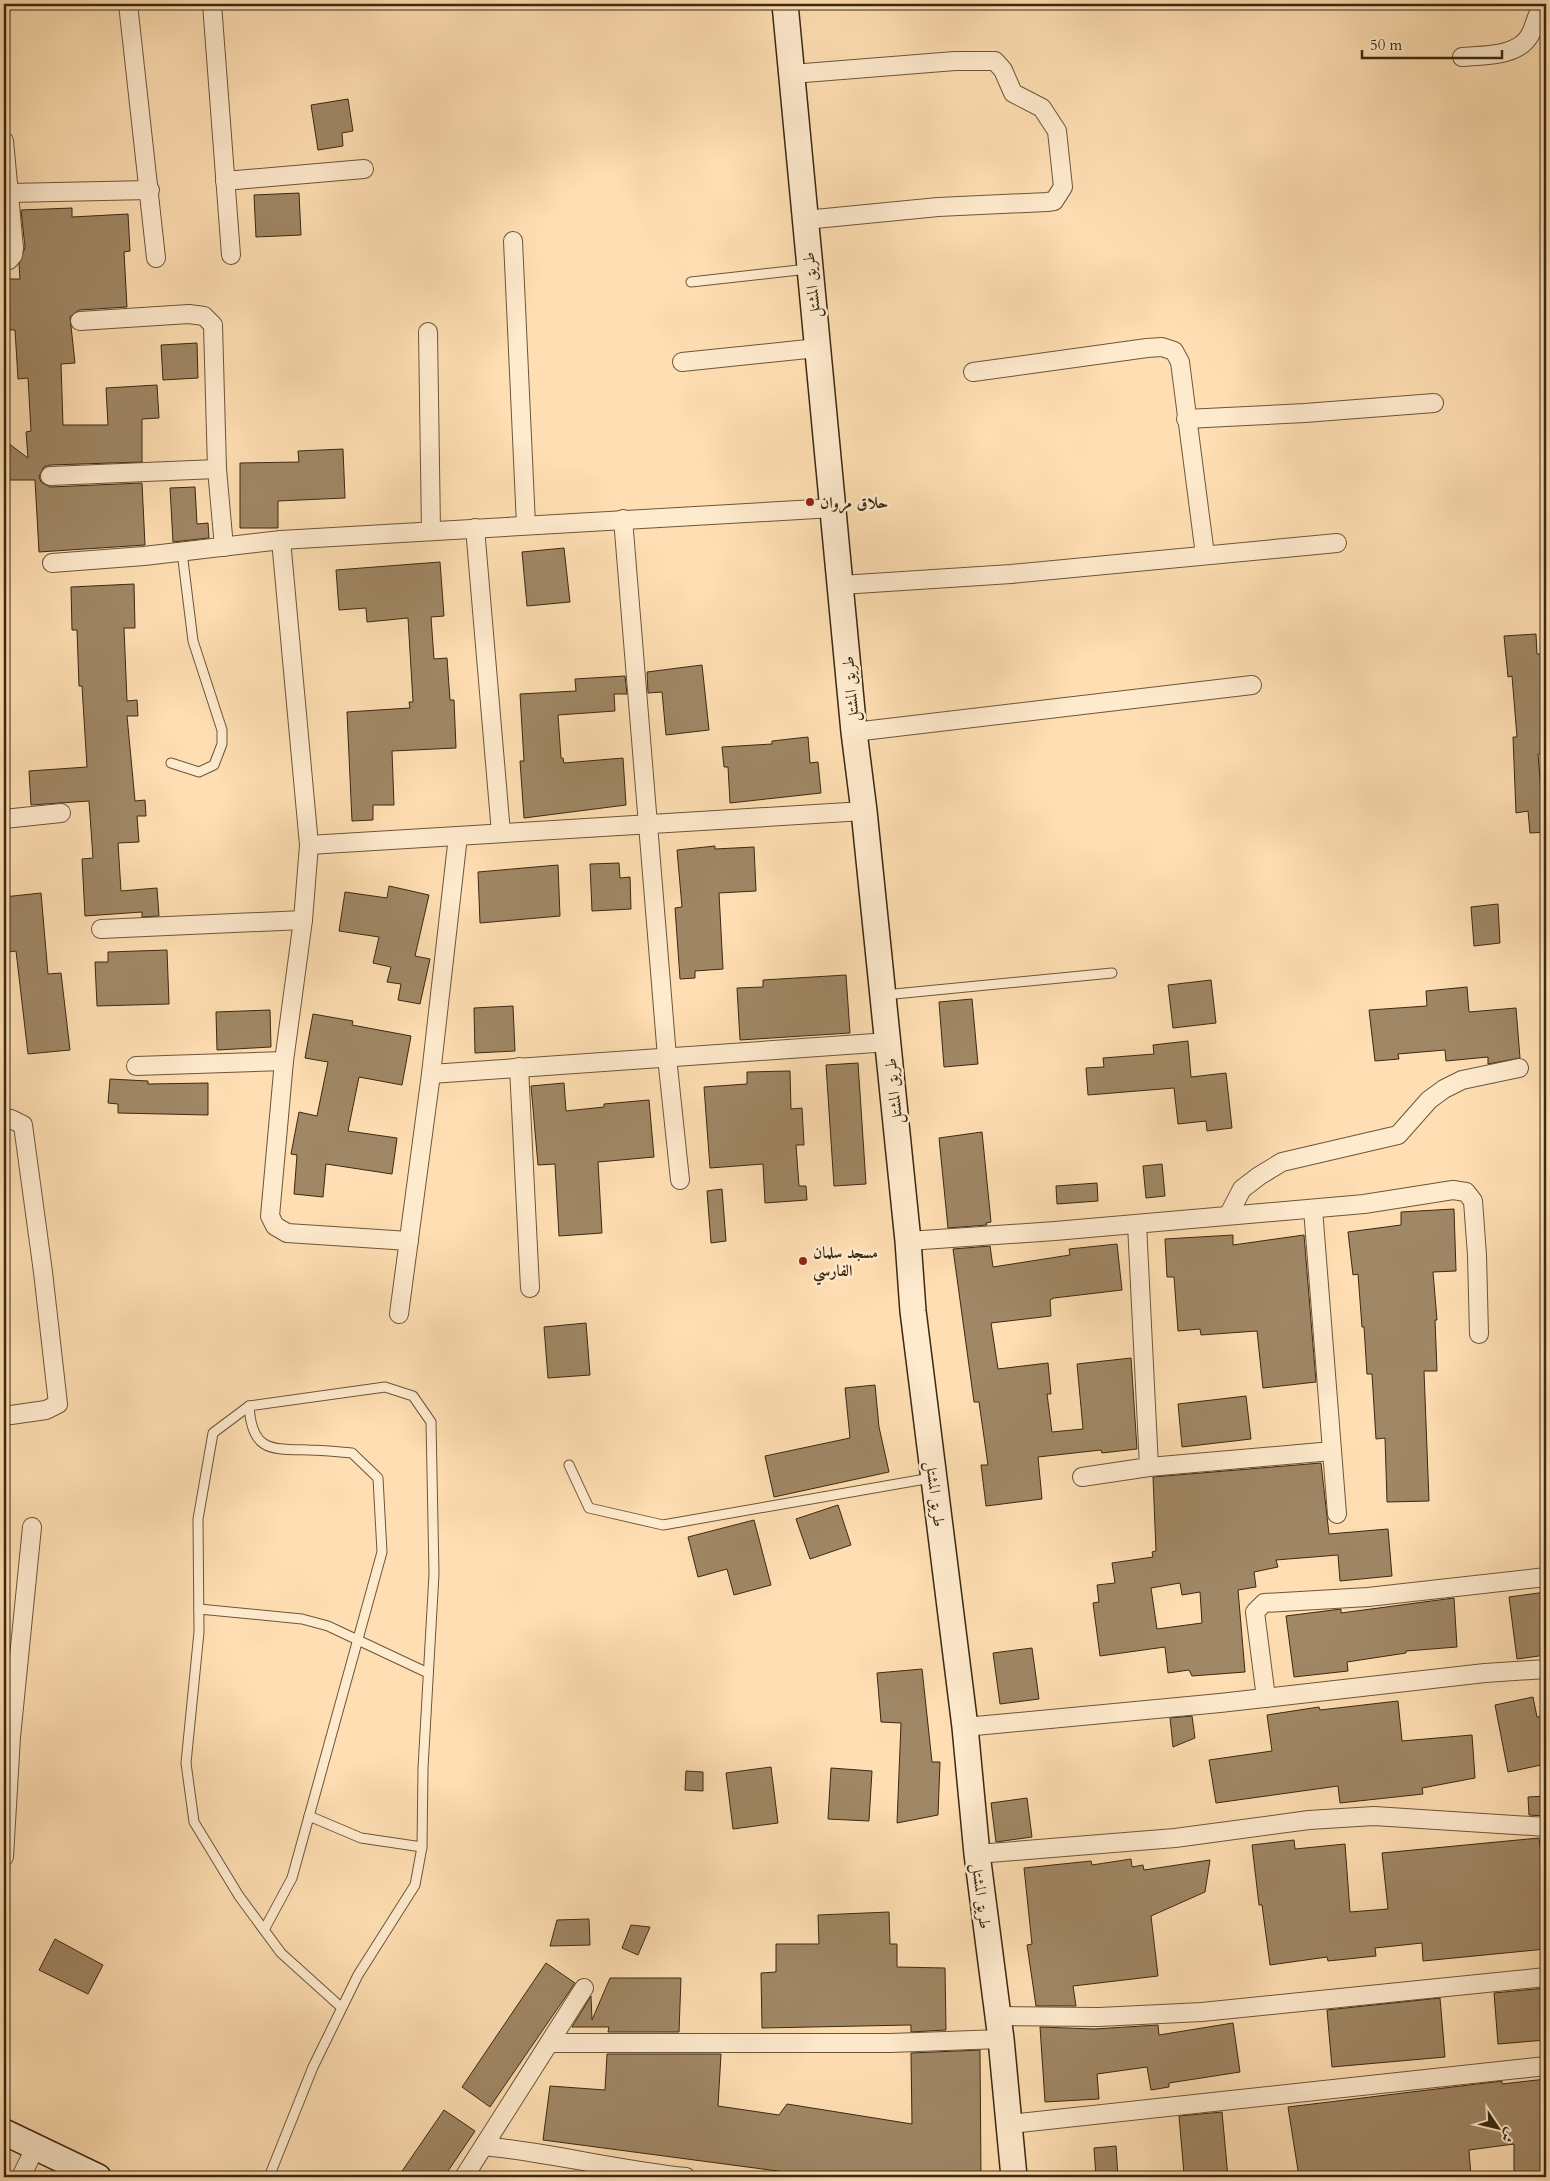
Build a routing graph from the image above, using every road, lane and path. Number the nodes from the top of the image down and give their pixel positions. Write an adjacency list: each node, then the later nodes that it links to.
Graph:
1 (128, 4): 10 (street)
2 (212, 4): 9 (street)
3 (785, 4): 6 (main road, طريق المشتل)
4 (1546, 5): 5 (street)
5 (1462, 57)
6 (792, 74): 12 (main road, طريق المشتل); 12 (street)
7 (4, 141): 11 (street)
8 (364, 169): 9 (street)
9 (225, 181): 14 (street)
10 (150, 190): 11 (street); 15 (street)
11 (9, 193): 16 (street)
12 (805, 220): 17 (main road, طريق المشتل)
13 (513, 241): 30 (street)
14 (231, 255)
15 (156, 258)
16 (4, 261)
17 (810, 268): 18 (lane); 21 (main road, طريق المشتل)
18 (692, 282)
19 (80, 321): 26 (street)
20 (428, 332): 32 (street)
21 (817, 348): 22 (street); 28 (main road, طريق المشتل)
22 (682, 362)
23 (972, 372): 25 (street)
24 (1434, 403): 25 (street)
25 (1186, 419): 37 (street)
26 (217, 469): 27 (street); 35 (street)
27 (50, 476)
28 (833, 508): 29 (street); 39 (main road, طريق المشتل)
29 (623, 519): 30 (street); 46 (street)
30 (526, 525): 31 (street)
31 (474, 528): 32 (street); 47 (street)
32 (431, 531): 33 (street)
33 (281, 540): 35 (street); 49 (street)
34 (1338, 543): 37 (street)
35 (224, 547): 36 (street)
36 (182, 552): 38 (street); 42 (lane)
37 (1205, 555): 39 (street)
38 (52, 563)
39 (841, 585): 41 (main road, طريق المشتل)
40 (1252, 685): 41 (street)
41 (854, 732): 43 (main road, طريق المشتل)
42 (171, 763)
43 (864, 811): 46 (street); 53 (main road, طريق المشتل)
44 (61, 813): 45 (street)
45 (4, 819)
46 (648, 824): 47 (street); 55 (street)
47 (501, 834): 48 (street)
48 (458, 836): 49 (street); 60 (street)
49 (309, 845): 50 (street)
50 (303, 920): 51 (street); 56 (street)
51 (101, 929)
52 (1112, 973): 53 (lane)
53 (883, 995): 54 (main road, طريق المشتل)
54 (888, 1042): 55 (street); 67 (main road, طريق المشتل)
55 (667, 1057): 58 (street); 62 (street)
56 (284, 1061): 57 (street); 66 (street)
57 (136, 1066)
58 (519, 1067): 60 (street); 68 (street)
59 (1519, 1068): 64 (street)
60 (431, 1074): 66 (street)
61 (4, 1121): 72 (street)
62 (680, 1180)
63 (1313, 1209): 64 (street); 70 (street); 73 (street)
64 (1229, 1214): 65 (street)
65 (1137, 1224): 67 (street); 75 (street)
66 (409, 1241): 69 (street)
67 (908, 1241): 77 (main road, طريق المشتل)
68 (530, 1288)
69 (399, 1314)
70 (1479, 1334)
71 (249, 1406): 81 (lane); 82 (lane); 84 (lane)
72 (4, 1416)
73 (1332, 1451): 75 (street); 78 (street)
74 (570, 1465): 77 (lane)
75 (1149, 1468): 76 (street)
76 (1082, 1477)
77 (934, 1478): 86 (main road, طريق المشتل)
78 (1337, 1514)
79 (32, 1526): 91 (street)
80 (1546, 1577): 85 (street)
81 (199, 1609): 82 (lane); 92 (lane)
82 (358, 1640): 84 (lane); 87 (lane)
83 (1546, 1669): 85 (street)
84 (428, 1673): 89 (lane)
85 (1266, 1698): 86 (street)
86 (965, 1727): 90 (main road, طريق المشتل)
87 (310, 1816): 89 (lane); 92 (lane)
88 (1546, 1827): 90 (street)
89 (422, 1847): 95 (lane)
90 (977, 1854): 96 (main road, طريق المشتل)
91 (4, 1857)
92 (264, 1930): 95 (lane)
93 (1546, 1977): 96 (street)
94 (584, 1988): 97 (street)
95 (342, 2008): 105 (lane)
96 (999, 2027): 97 (street); 99 (main road, طريق المشتل)
97 (550, 2043): 101 (street)
98 (1546, 2066): 99 (street)
99 (1010, 2124): 108 (main road, طريق المشتل)
100 (4, 2132): 102 (main road)
101 (484, 2146): 106 (street); 107 (street)
102 (35, 2148): 103 (street); 104 (main road)
103 (21, 2177)
104 (98, 2177)
105 (269, 2177)
106 (464, 2177)
107 (686, 2177)
108 (1014, 2177)

